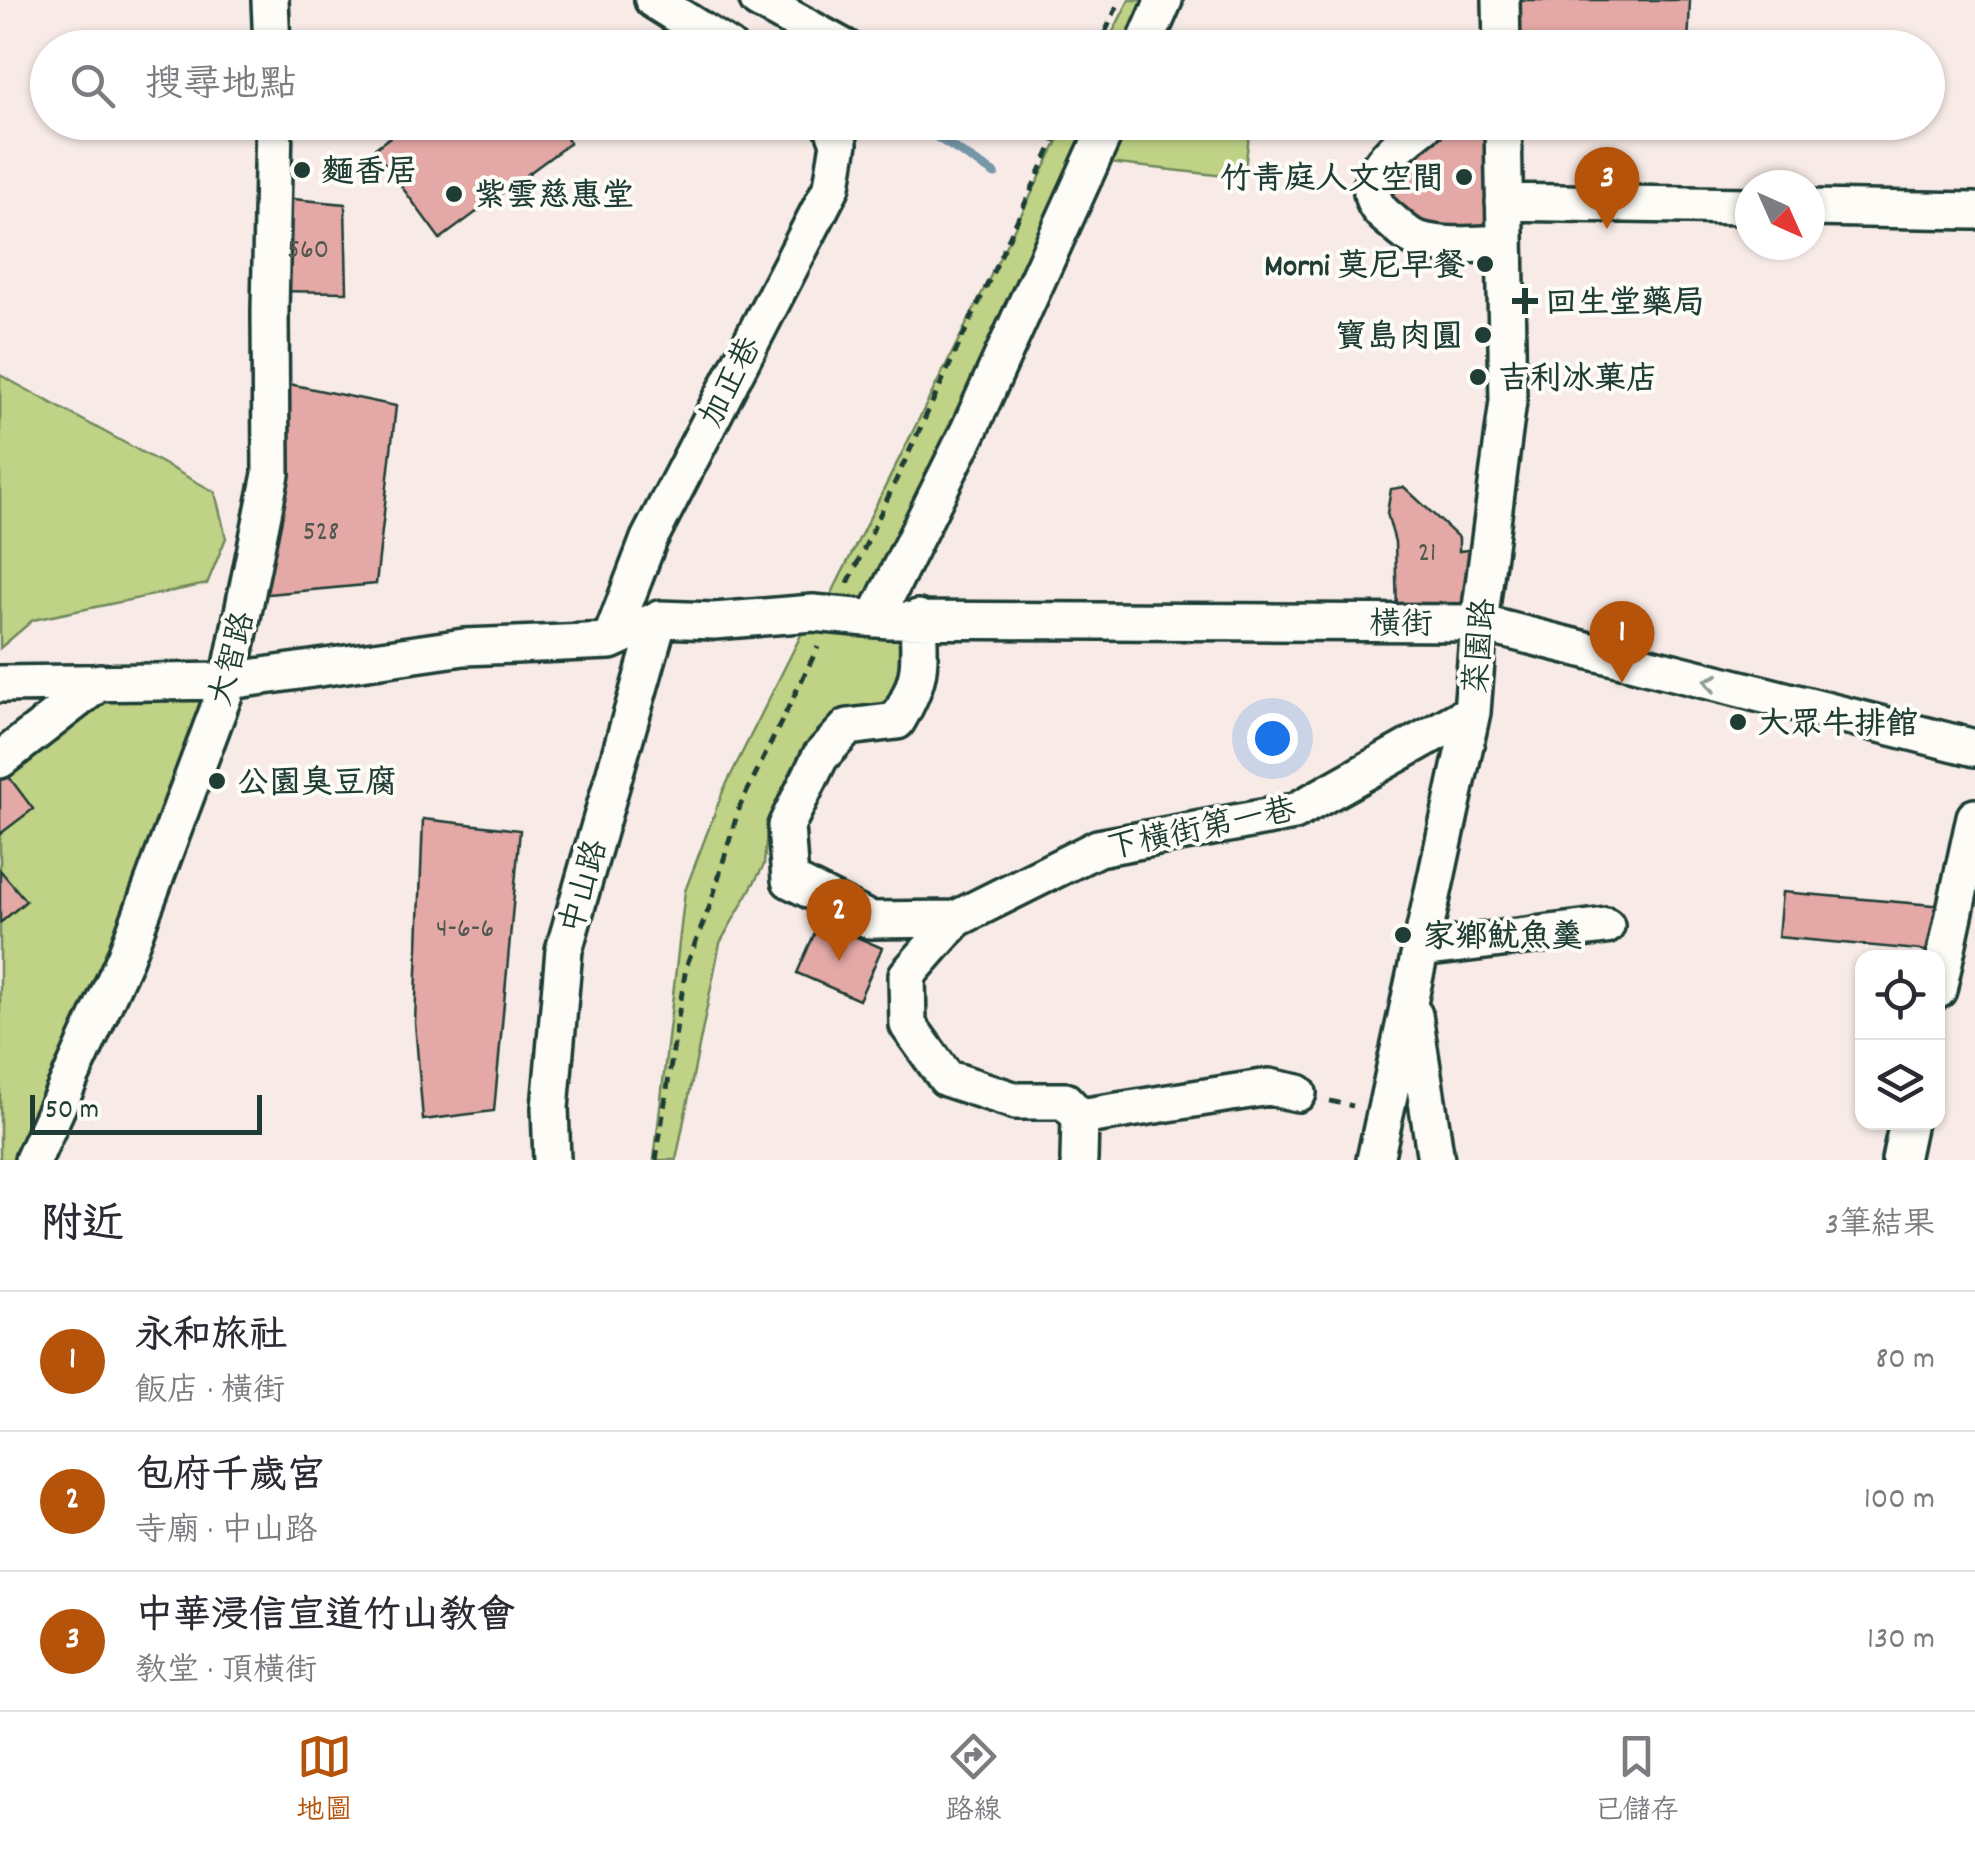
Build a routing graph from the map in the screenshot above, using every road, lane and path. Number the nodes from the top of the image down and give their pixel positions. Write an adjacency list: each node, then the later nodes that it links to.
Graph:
1 (270, 0): 7 (street)
2 (652, 0): 8 (street)
3 (758, 0): 9 (street)
4 (1120, 0): 10 (path)
5 (1164, 0): 11 (street)
6 (1501, 0): 12 (street)
7 (271, 30)
8 (700, 30)
9 (806, 30)
10 (1106, 30)
11 (1150, 30)
12 (1502, 30)
13 (274, 140): 30 (street, 大智路)
14 (838, 140): 29 (street, 加正巷)
15 (1054, 140): 24 (path)
16 (1101, 140): 26 (street)
17 (1408, 140): 23 (street)
18 (1503, 140): 19 (street, 菜園路)
19 (1504, 202): 20 (street); 23 (street, 菜園路)
20 (1735, 206)
21 (1825, 208): 22 (street)
22 (1975, 211)
23 (1505, 243): 28 (street, 菜園路)
24 (823, 615): 26 (street, 橫街); 27 (street, 橫街); 48 (path)
25 (918, 618): 26 (street, 橫街); 28 (street, 橫街); 37 (street)
26 (875, 619)
27 (659, 620): 29 (street); 47 (street, 中山路)
28 (1479, 623): 33 (street, 菜園路); 34 (street, 橫街, one-way to 28)
29 (610, 641): 30 (street)
30 (228, 681): 31 (street); 46 (street, 大智路)
31 (100, 682): 32 (street); 35 (street)
32 (0, 684)
33 (1472, 712): 37 (street, 下橫街第一巷); 39 (street, 菜園路)
34 (1975, 748)
35 (0, 760)
36 (1975, 817): 40 (street)
37 (956, 919): 44 (street, 下橫街第一巷)
38 (1606, 926): 39 (street)
39 (1421, 949): 41 (street, 菜園路)
40 (1945, 957)
41 (1411, 994): 43 (street, 菜園路); 51 (street)
42 (1298, 1093): 43 (path); 44 (street, 下橫街第一巷)
43 (1385, 1113): 50 (street, 菜園路)
44 (1080, 1117): 49 (street)
45 (1906, 1130): 52 (street)
46 (33, 1160)
47 (552, 1160)
48 (656, 1160)
49 (1079, 1160)
50 (1375, 1160)
51 (1436, 1160)
52 (1900, 1160)

